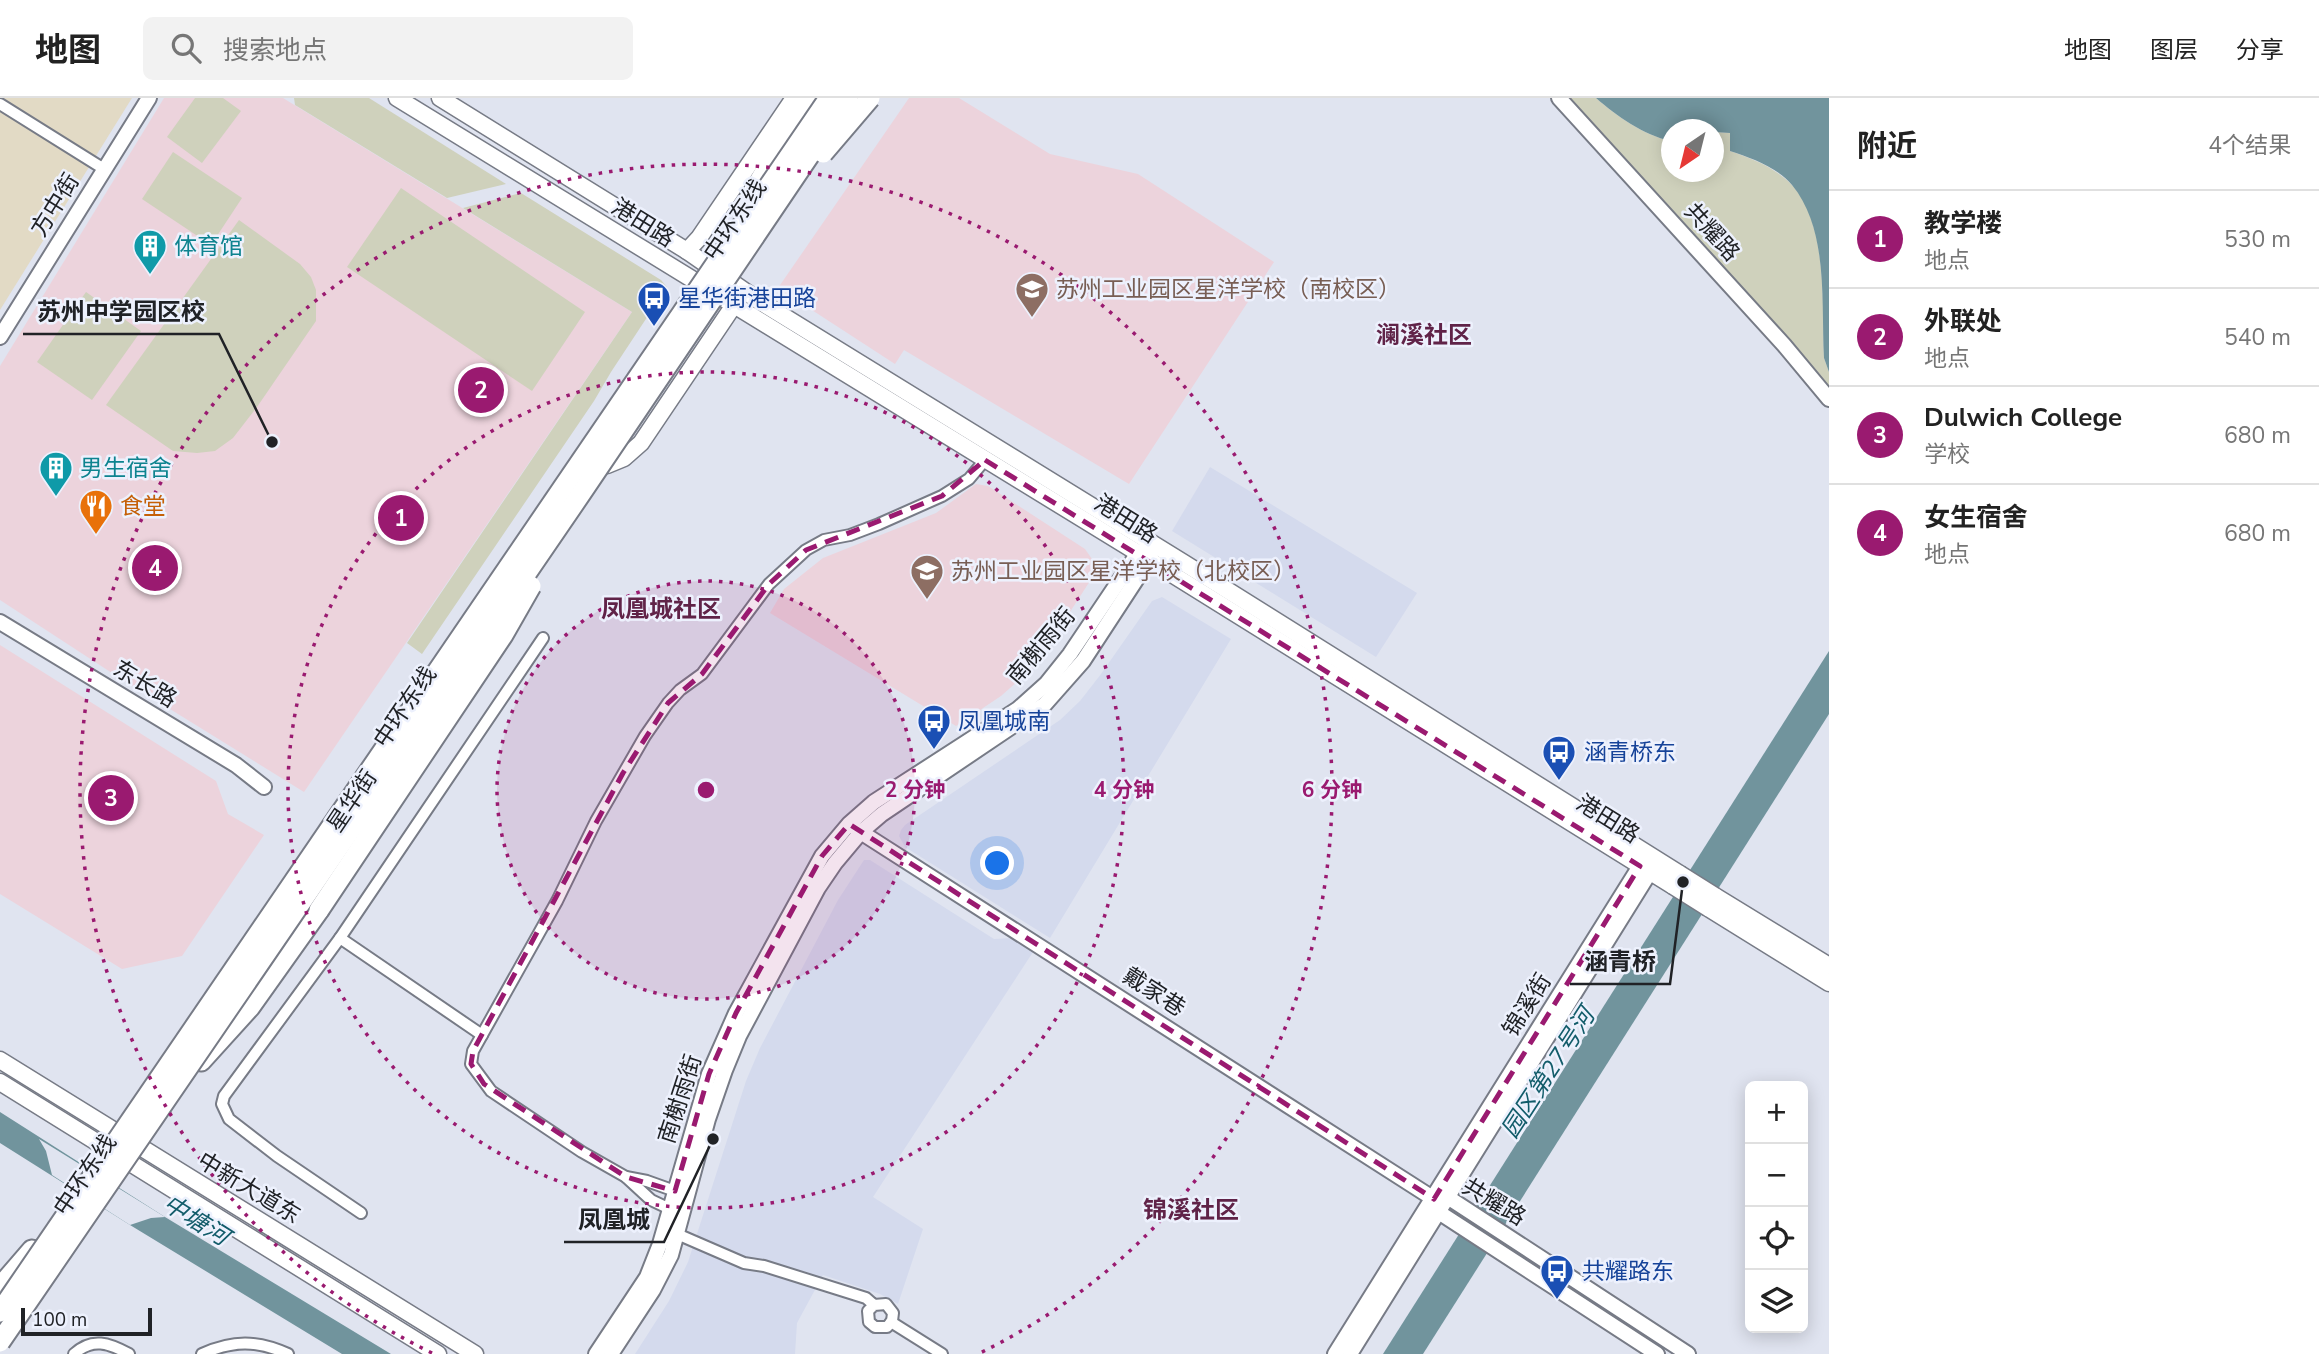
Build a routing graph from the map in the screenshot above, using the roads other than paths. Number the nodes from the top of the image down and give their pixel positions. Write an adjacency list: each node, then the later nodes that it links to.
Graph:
1 (149, 98): 13 (main road, 方中街)
2 (397, 98): 18 (main road, 港田路)
3 (440, 98): 16 (main road, 港田路)
4 (794, 98): 16 (main road)
5 (811, 98): 14 (highway)
6 (819, 98): 14 (main road, 星华街)
7 (829, 98): 55 (highway, 中环东线, bridge)
8 (848, 98): 15 (highway, 中环东线, bridge)
9 (857, 98): 19 (main road)
10 (870, 98): 15 (highway, bridge)
11 (1559, 98): 22 (main road, 共耀路)
12 (0, 104): 13 (street)
13 (104, 169): 21 (main road, 方中街)
14 (744, 207): 17 (main road, 星华街)
15 (765, 219): 24 (highway, 中环东线, bridge)
16 (687, 251): 17 (main road, 港田路)
17 (705, 264): 18 (main road, 星华街); 19 (main road, 港田路)
18 (694, 281): 20 (main road, 港田路); 39 (main road, 星华街)
19 (731, 282): 20 (main road); 25 (main road, 港田路)
20 (727, 302): 23 (main road, 港田路); 37 (main road, 星华街)
21 (0, 337)
22 (1829, 399)
23 (985, 460): 25 (main road, 港田路); 35 (street)
24 (582, 492): 37 (highway, bridge); 57 (highway, 中环东线, bridge)
25 (1147, 553): 29 (main road, 南榭雨街); 30 (main road, 港田路)
26 (0, 622): 28 (main road, 东长路)
27 (543, 638): 32 (street)
28 (264, 787)
29 (855, 828): 44 (main road, 南榭雨街); 46 (main road, 戴家巷); 50 (main road, 南榭雨街)
30 (1648, 865): 31 (main road, 港田路, bridge); 45 (main road, 锦溪街); 46 (main road, 锦溪街)
31 (1712, 902): 33 (main road, 港田路); 34 (main road, 港田路)
32 (340, 938): 35 (street); 48 (street)
33 (1829, 966)
34 (1829, 983)
35 (482, 1035): 43 (street)
36 (0, 1060): 39 (main road, 中新大道东)
37 (201, 1061): 41 (main road, 星华街)
38 (0, 1082): 40 (main road, 中新大道东)
39 (113, 1131): 40 (main road, 星华街); 41 (main road, 中新大道东)
40 (103, 1147): 42 (main road, 中新大道东); 51 (main road, 星华街)
41 (141, 1149): 42 (main road, 星华街); 64 (main road, 中新大道东)
42 (131, 1164): 58 (main road, 星华街); 63 (main road, 中新大道东)
43 (626, 1177): 44 (street); 47 (street)
44 (676, 1191): 47 (main road, 南榭雨街)
45 (1450, 1198): 46 (main road, 共耀路); 49 (main road, 锦溪街); 71 (main road, 共耀路)
46 (1434, 1199): 49 (main road, 共耀路); 68 (main road, 锦溪街)
47 (670, 1209): 65 (main road, 南榭雨街)
48 (361, 1213)
49 (1440, 1213): 69 (main road, 锦溪街); 70 (main road, 共耀路)
50 (677, 1234): 54 (street); 66 (main road, 南榭雨街)
51 (32, 1250): 52 (highway); 53 (main road, 星华街)
52 (0, 1287)
53 (0, 1297)
54 (874, 1304): 56 (street); 56 (street)
55 (0, 1312)
56 (891, 1322): 67 (street)
57 (0, 1342)
58 (1, 1354)
59 (74, 1354): 60 (street)
60 (129, 1354)
61 (202, 1354): 62 (street)
62 (288, 1354)
63 (438, 1354)
64 (475, 1354)
65 (596, 1354)
66 (611, 1354)
67 (942, 1354)
68 (1335, 1354)
69 (1350, 1354)
70 (1657, 1354)
71 (1688, 1354)

